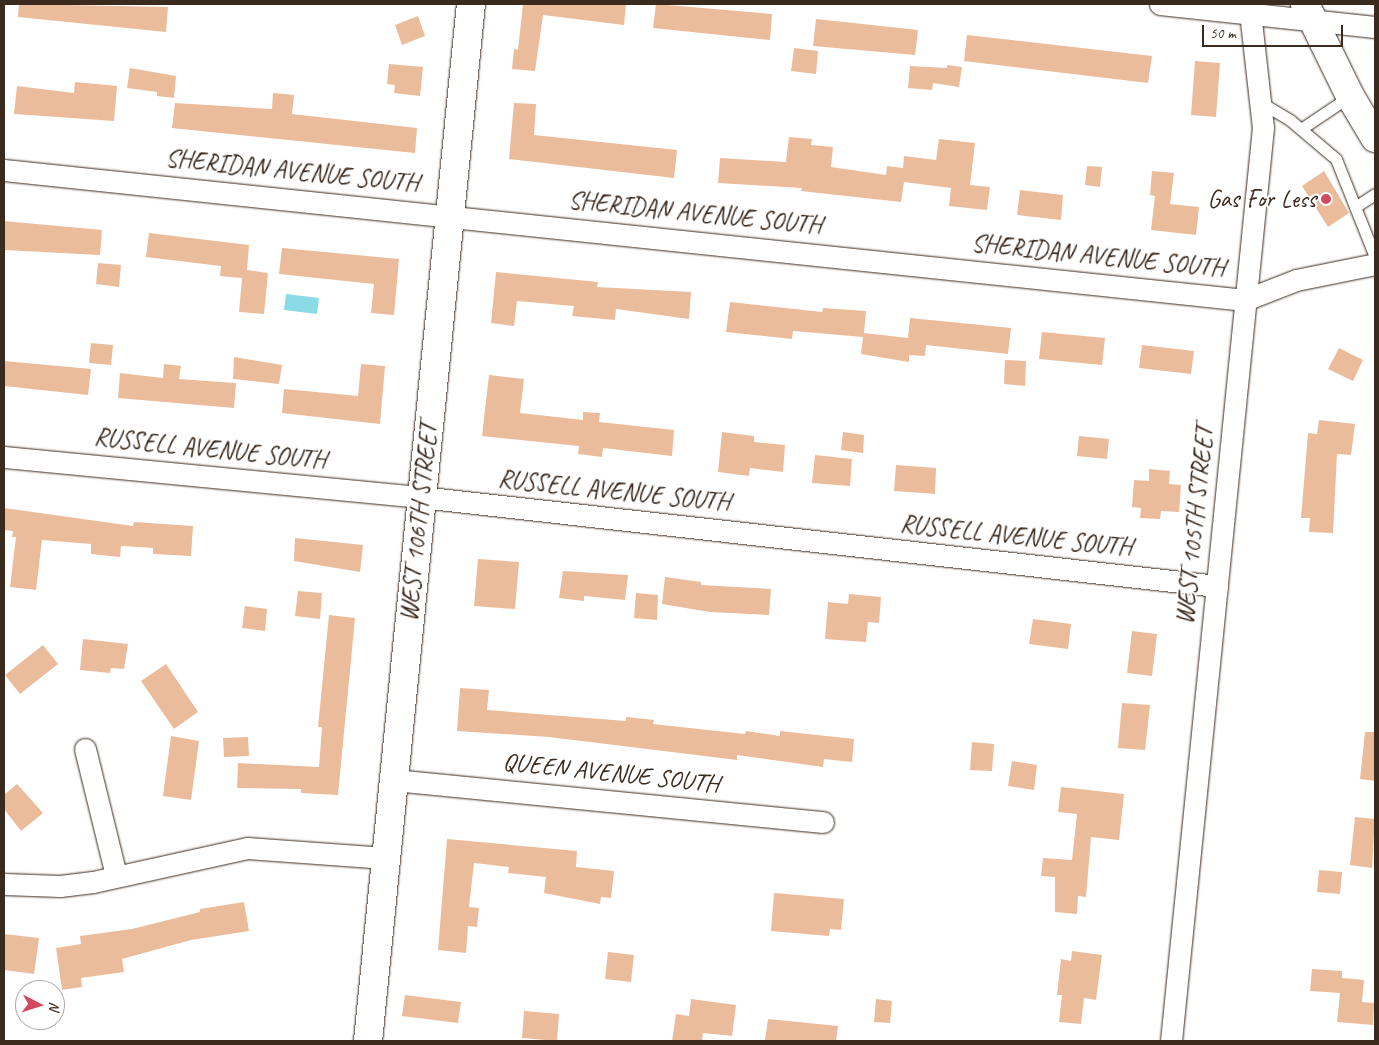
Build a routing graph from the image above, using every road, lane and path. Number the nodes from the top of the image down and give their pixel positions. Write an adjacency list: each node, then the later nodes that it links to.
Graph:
1 (471, 4): 13 (street, WEST 106TH STREET)
2 (1160, 4): 4 (street)
3 (1309, 12): 4 (street); 5 (street); 6 (street)
4 (1250, 14): 7 (street, WEST 105TH STREET)
5 (1375, 27)
6 (1350, 96): 8 (lane); 9 (street)
7 (1260, 102): 8 (lane); 16 (street, WEST 105TH STREET)
8 (1301, 129): 12 (lane)
9 (1375, 138)
10 (4, 170): 13 (street, SHERIDAN AVENUE SOUTH)
11 (1375, 194): 12 (lane)
12 (1355, 207): 14 (lane)
13 (450, 215): 16 (street, SHERIDAN AVENUE SOUTH); 18 (street, WEST 106TH STREET)
14 (1375, 257)
15 (1375, 264): 16 (street, SHERIDAN AVENUE SOUTH)
16 (1245, 300): 19 (street, WEST 105TH STREET)
17 (4, 457): 18 (street, RUSSELL AVENUE SOUTH)
18 (421, 497): 19 (street, RUSSELL AVENUE SOUTH); 21 (street, WEST 106TH STREET)
19 (1217, 586): 27 (street, WEST 105TH STREET)
20 (85, 749): 24 (street)
21 (394, 780): 22 (street, QUEEN AVENUE SOUTH); 23 (street, WEST 106TH STREET)
22 (823, 822)
23 (386, 858): 24 (street); 26 (street, WEST 106TH STREET)
24 (116, 875): 25 (street)
25 (4, 884)
26 (368, 1041)
27 (1171, 1041)

